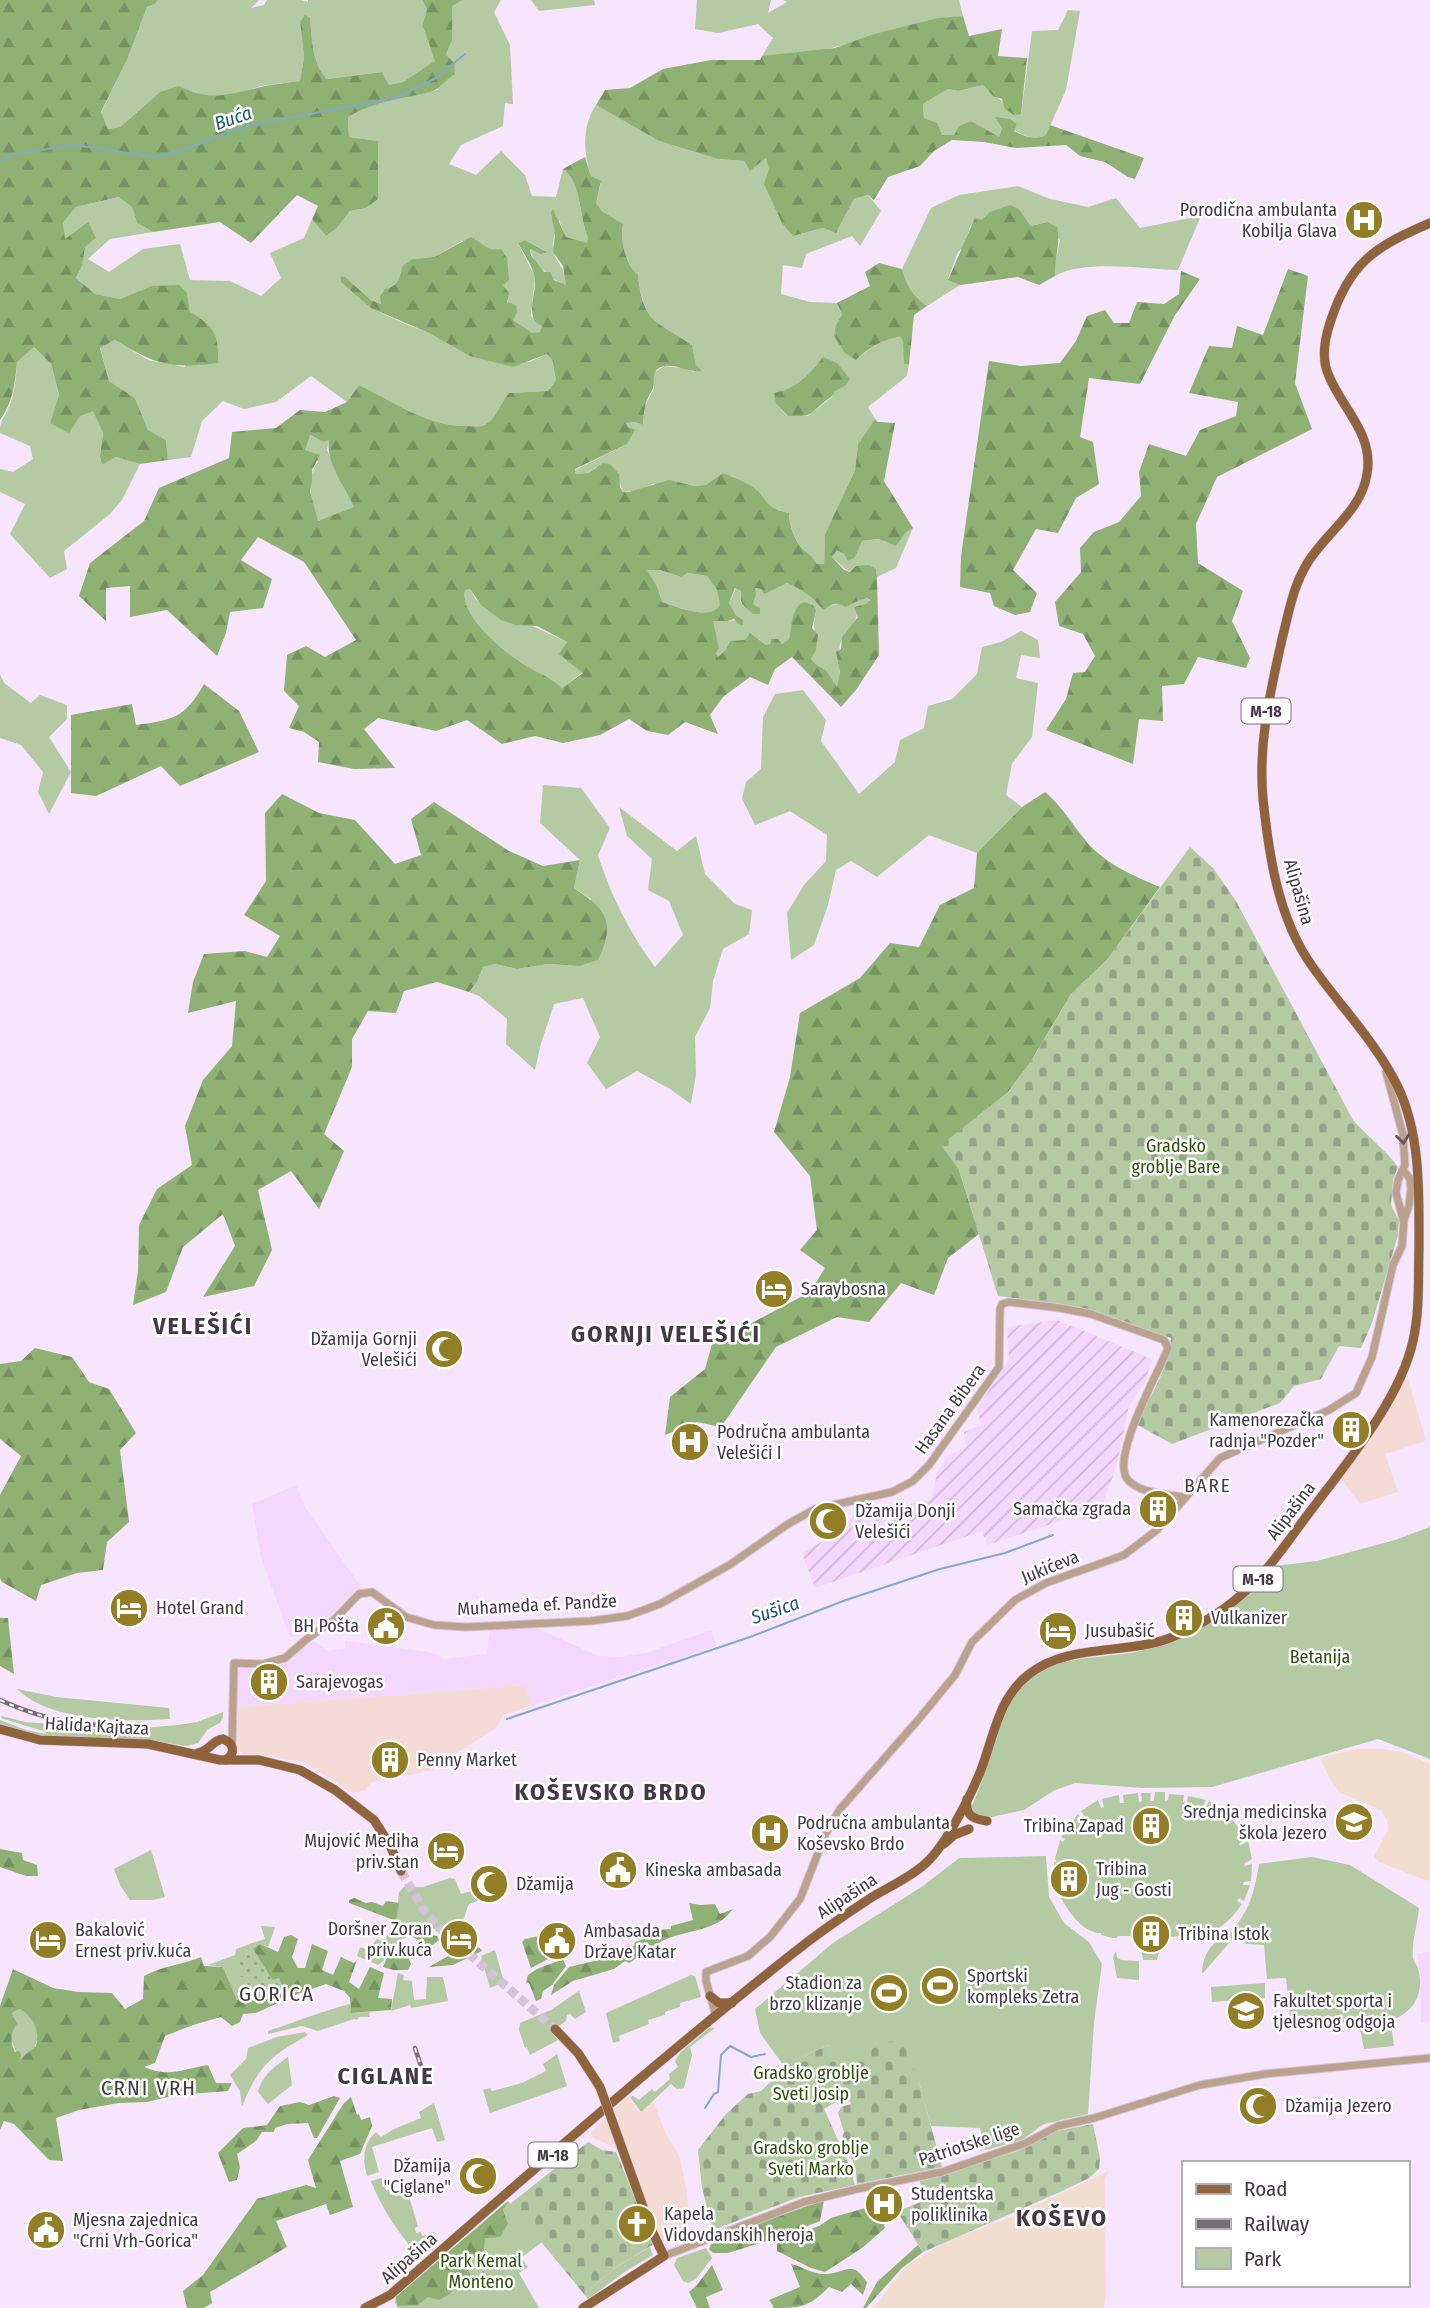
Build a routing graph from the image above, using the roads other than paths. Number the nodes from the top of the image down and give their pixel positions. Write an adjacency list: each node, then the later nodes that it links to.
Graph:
1 (1430, 223): 2 (main road, Alipašina / M-18)
2 (1383, 1060): 3 (street, Jukićeva, one-way to 3); 15 (main road, Alipašina / M-18)
3 (1404, 1171): 4 (street, Jukićeva); 4 (street, Jukićeva)
4 (1404, 1220): 5 (street, Jukićeva)
5 (1184, 1497): 6 (street, Hasana Bibera); 20 (street, Jukićeva)
6 (829, 1505): 7 (street, Muhameda ef. Pandže)
7 (232, 1728): 9 (street); 11 (street, Muhameda ef. Pandže)
8 (0, 1729): 12 (main road, Halida Kajtaza)
9 (223, 1739): 10 (main road); 11 (main road)
10 (211, 1748): 12 (main road); 14 (main road)
11 (232, 1748): 13 (main road, Halida Kajtaza); 14 (main road)
12 (193, 1754): 14 (main road, Halida Kajtaza)
13 (244, 1759): 14 (main road, Halida Kajtaza); 19 (main road, Halida Kajtaza)
14 (222, 1760)
15 (967, 1798): 16 (main road); 18 (main road, Alipašina / M-18)
16 (987, 1821)
17 (969, 1829): 18 (main road)
18 (938, 1850): 21 (main road, Alipašina / M-18)
19 (401, 1871)
20 (710, 1996): 21 (main road); 22 (street, Jukićeva)
21 (732, 2003): 22 (main road, Alipašina / M-18)
22 (716, 2016): 26 (main road, Alipašina / M-18)
23 (555, 2029): 25 (main road, bridge)
24 (1430, 2058): 25 (street, Patriotske lige)
25 (664, 2256): 28 (main road, Patriotske lige)
26 (386, 2304): 27 (main road, Alipašina / M-18)
27 (365, 2308)
28 (583, 2308)

